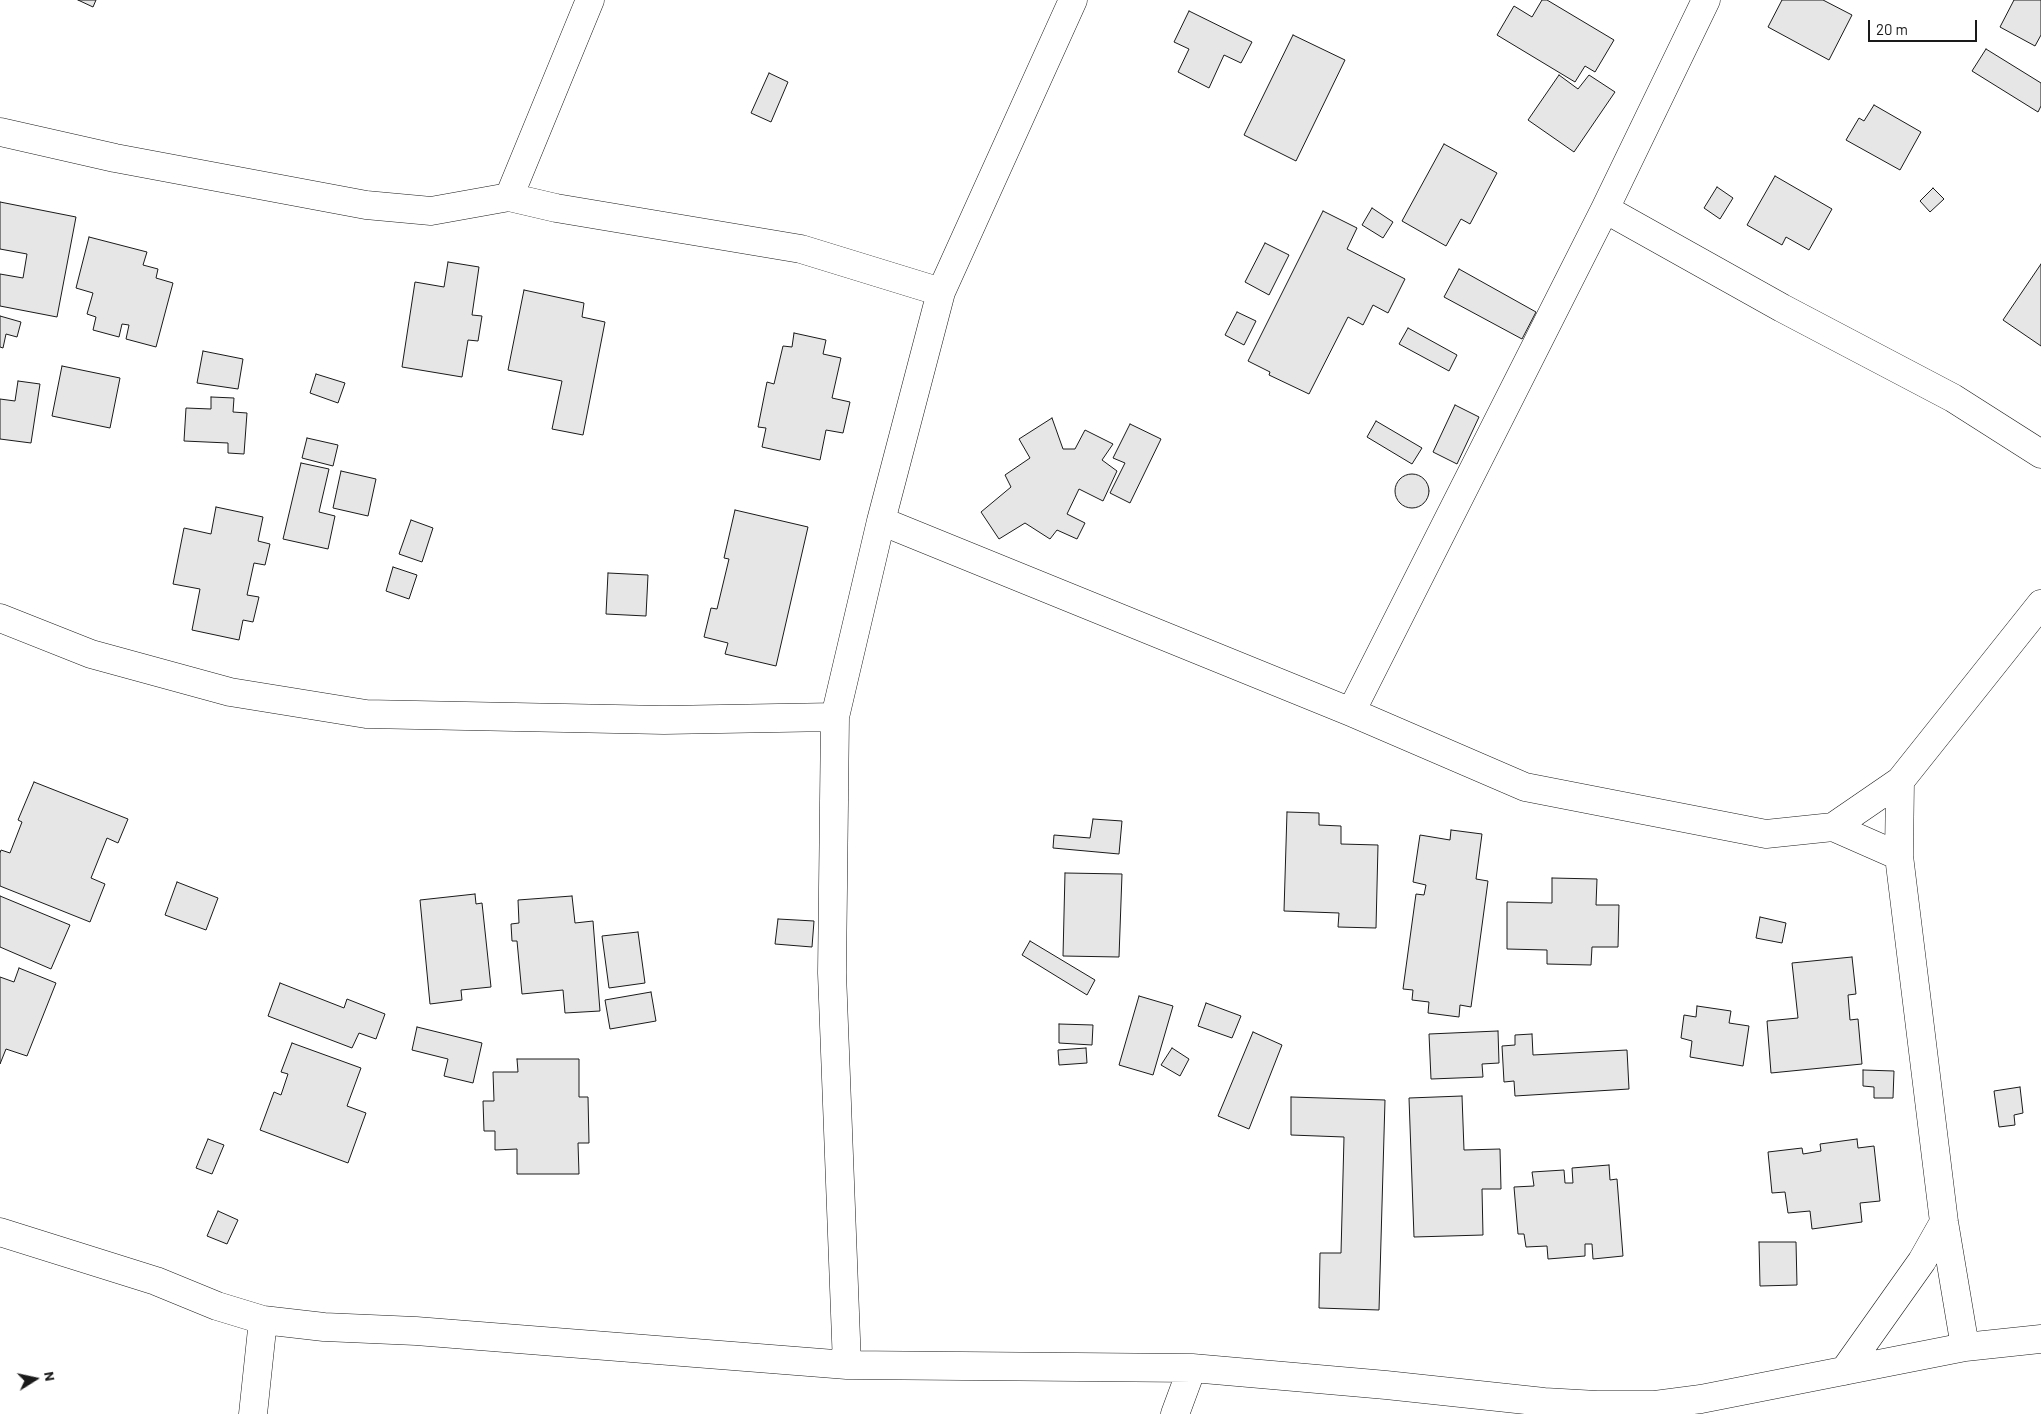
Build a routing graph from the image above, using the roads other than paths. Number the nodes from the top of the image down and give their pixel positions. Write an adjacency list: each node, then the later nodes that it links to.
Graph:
1 (590, 0): 5 (street)
2 (1073, 0): 7 (street)
3 (1706, 0): 6 (street)
4 (0, 132): 5 (street)
5 (509, 197): 7 (street)
6 (1605, 208): 8 (street); 12 (street)
7 (940, 292): 9 (street)
8 (2041, 454)
9 (881, 521): 12 (street); 13 (street)
10 (2041, 604): 14 (street)
11 (0, 618): 13 (street)
12 (1351, 712): 15 (street)
13 (835, 717): 22 (street)
14 (1900, 781): 15 (street); 16 (street)
15 (1833, 827): 16 (street)
16 (1899, 856): 17 (street)
17 (1944, 1222): 21 (street); 24 (street)
18 (0, 1232): 19 (street)
19 (263, 1320): 22 (street); 26 (street)
20 (2041, 1339): 21 (street)
21 (1965, 1347): 24 (street)
22 (847, 1365): 23 (street)
23 (1192, 1368): 25 (street); 27 (street)
24 (1844, 1371): 25 (street)
25 (1543, 1408)
26 (253, 1414)
27 (1175, 1414)

